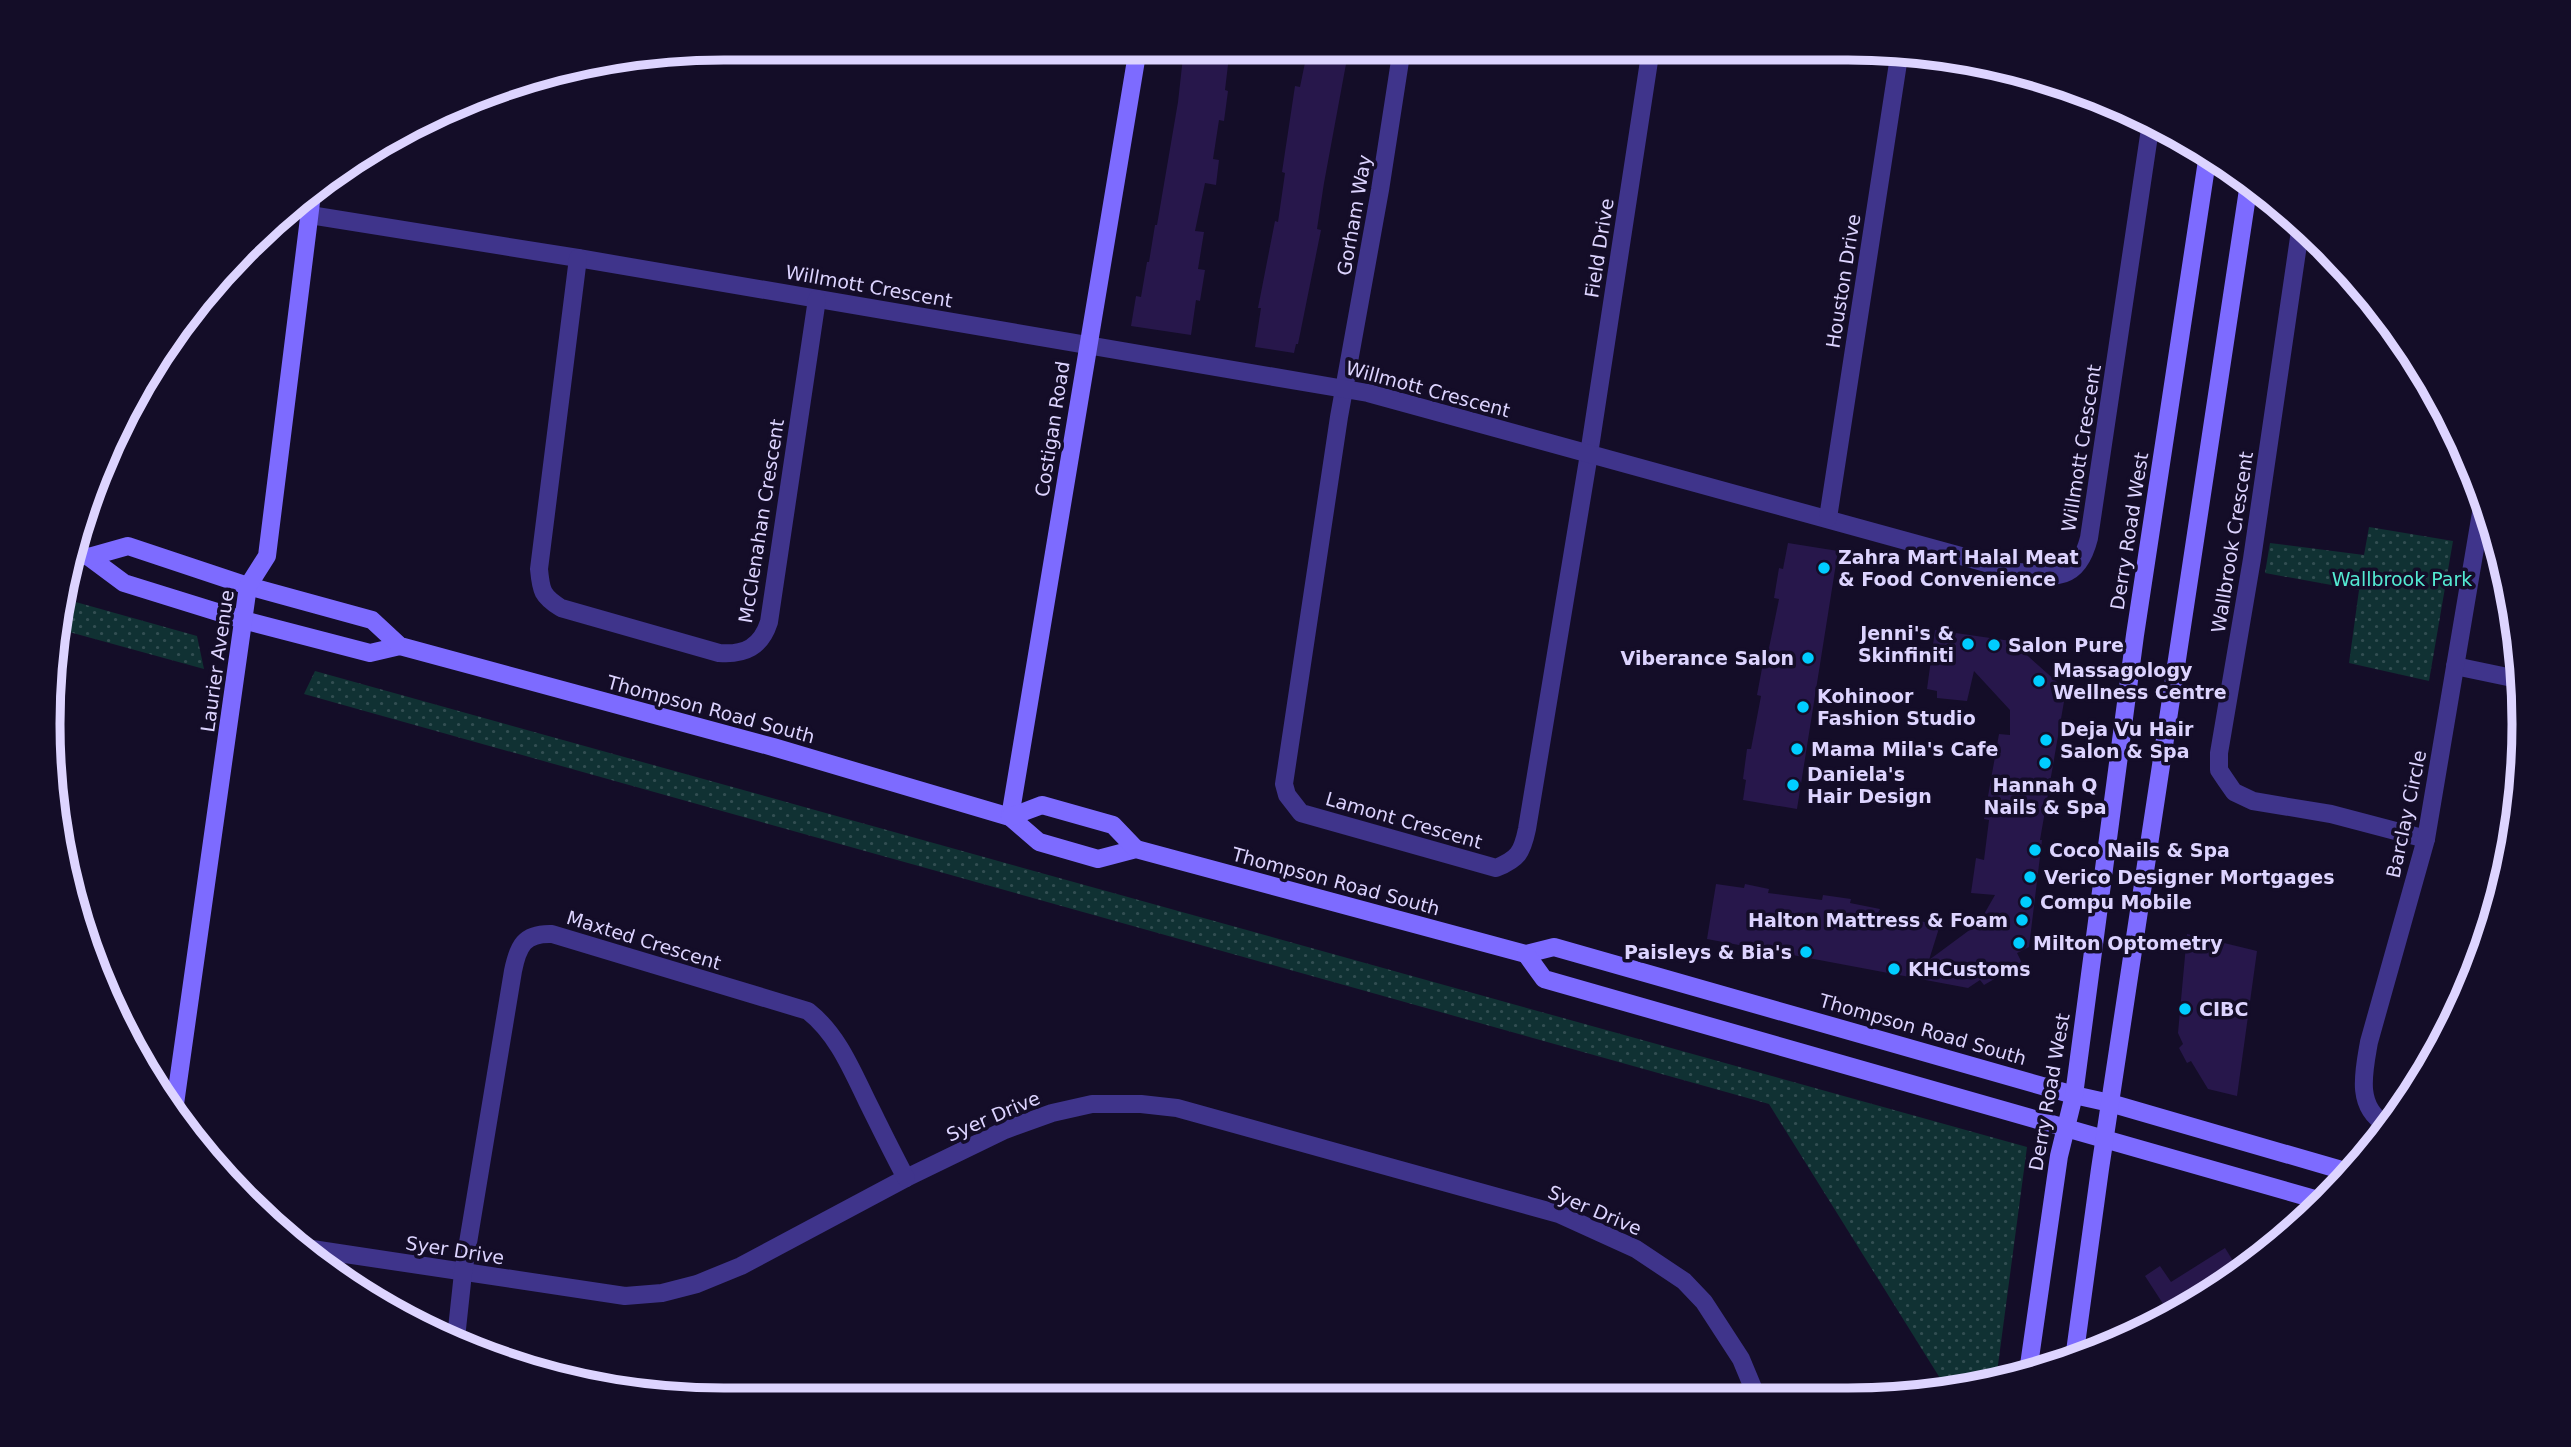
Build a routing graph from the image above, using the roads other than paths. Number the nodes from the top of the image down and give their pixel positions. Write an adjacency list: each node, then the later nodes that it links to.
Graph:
1 (1136, 60): 13 (main road, Costigan Road)
2 (1400, 60): 14 (street, Gorham Way)
3 (1649, 60): 15 (street, Field Drive)
4 (1898, 62): 16 (street, Houston Drive)
5 (2149, 132): 16 (street, Willmott Crescent)
6 (2206, 165): 29 (main road, Derry Road West)
7 (2247, 194): 31 (main road)
8 (311, 203): 9 (main road, Laurier Avenue)
9 (310, 215): 11 (street, Willmott Crescent); 20 (main road, Laurier Avenue)
10 (2299, 237): 26 (street, Wallbrook Crescent)
11 (578, 258): 12 (street, Willmott Crescent); 12 (street, McClenahan Crescent)
12 (817, 299): 13 (street, Willmott Crescent)
13 (1087, 344): 14 (street, Willmott Crescent); 25 (main road, Costigan Road)
14 (1345, 388): 15 (street, Willmott Crescent); 15 (street, Lamont Crescent)
15 (1589, 454): 16 (street, Willmott Crescent)
16 (1828, 518)
17 (2480, 521): 23 (street, Barclay Circle)
18 (81, 555): 19 (main road, Thompson Road South)
19 (89, 557): 20 (main road, Thompson Road South); 21 (main road, Thompson Road South)
20 (248, 586): 21 (main road, Laurier Avenue); 22 (main road, Thompson Road South)
21 (243, 620): 22 (main road, Thompson Road South); 30 (main road, Laurier Avenue)
22 (400, 646): 25 (main road, Thompson Road South)
23 (2455, 666): 24 (street); 26 (street, Barclay Circle)
24 (2510, 677)
25 (1010, 817): 27 (main road, Thompson Road South); 27 (main road, Thompson Road South)
26 (2426, 839): 32 (street, Barclay Circle)
27 (1136, 849): 28 (main road, Thompson Road South)
28 (1526, 954): 29 (main road, Thompson Road South); 33 (main road)
29 (2074, 1095): 31 (main road, Thompson Road South); 33 (main road, Derry Road West)
30 (176, 1099)
31 (2110, 1102): 34 (main road); 35 (main road, Thompson Road South)
32 (2380, 1120)
33 (2066, 1128): 34 (main road); 42 (main road, Derry Road West)
34 (2105, 1141): 37 (main road); 41 (main road)
35 (2339, 1170)
36 (906, 1178): 39 (street, Syer Drive); 39 (street, Maxted Crescent); 43 (street, Syer Drive)
37 (2311, 1198)
38 (319, 1250): 39 (street, Syer Drive)
39 (463, 1273): 40 (street)
40 (457, 1331)
41 (2076, 1347)
42 (2029, 1362)
43 (1753, 1388)

